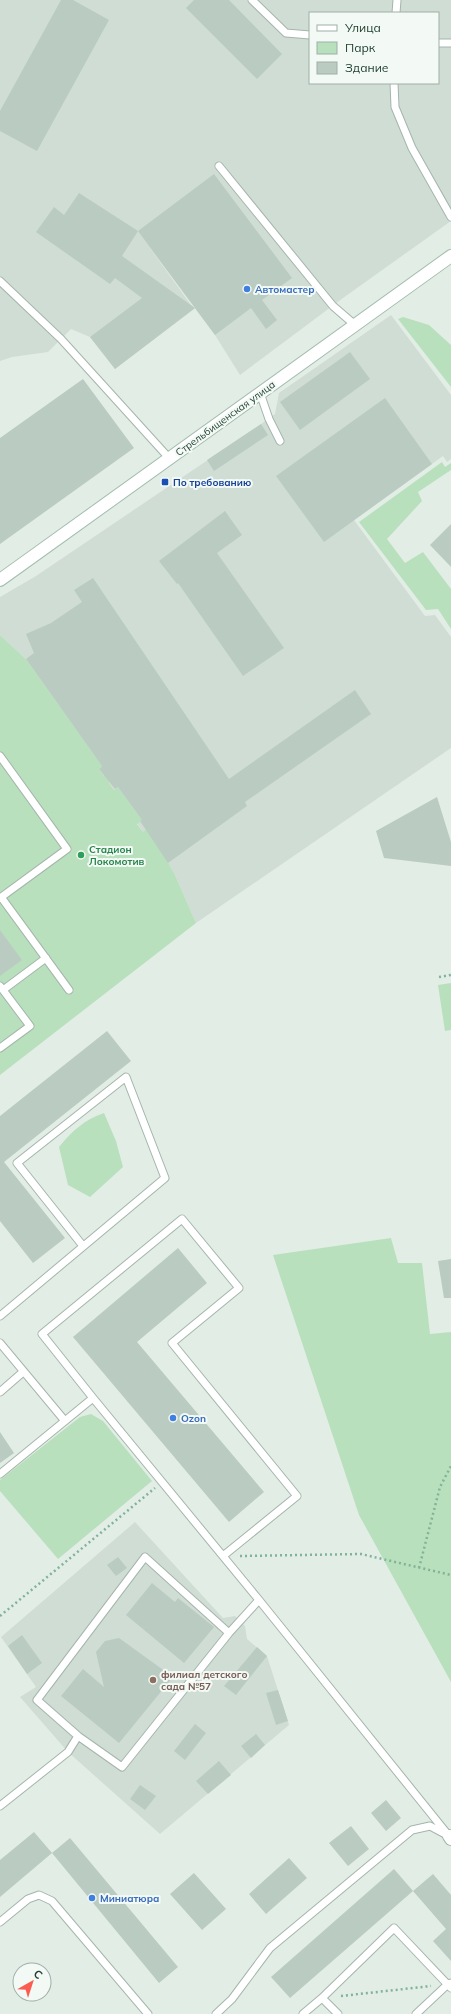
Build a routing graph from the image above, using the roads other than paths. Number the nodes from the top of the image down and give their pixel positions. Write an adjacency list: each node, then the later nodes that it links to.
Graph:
1 (252, 0): 4 (lane)
2 (397, 0): 3 (lane)
3 (396, 12)
4 (309, 35)
5 (439, 43): 6 (lane)
6 (451, 44)
7 (394, 84): 9 (lane)
8 (219, 166): 12 (lane)
9 (451, 217)
10 (451, 256): 12 (main road, Стрельбищенская улица)
11 (0, 281): 15 (lane)
12 (355, 325): 13 (main road, Стрельбищенская улица)
13 (260, 394): 14 (lane); 15 (main road, Стрельбищенская улица)
14 (280, 441)
15 (169, 458): 16 (main road, Стрельбищенская улица)
16 (0, 580)
17 (0, 756): 18 (lane)
18 (0, 897): 19 (lane)
19 (46, 958): 20 (lane); 21 (lane)
20 (1, 988): 22 (lane)
21 (69, 990)
22 (0, 1048)
23 (83, 1246): 23 (lane); 24 (lane)
24 (0, 1316)
25 (0, 1343): 26 (lane)
26 (24, 1372): 27 (lane); 29 (lane)
27 (0, 1392)
28 (93, 1398): 29 (lane); 31 (lane); 31 (lane)
29 (65, 1421): 30 (lane)
30 (0, 1474)
31 (223, 1556): 32 (lane)
32 (259, 1600): 33 (lane); 36 (lane)
33 (229, 1634): 34 (lane); 34 (lane)
34 (78, 1736): 35 (lane)
35 (0, 1806)
36 (450, 1837): 41 (lane)
37 (0, 1922): 40 (lane)
38 (450, 1985): 39 (lane); 44 (lane)
39 (322, 1998): 42 (lane); 43 (lane)
40 (148, 2014)
41 (216, 2014)
42 (303, 2014)
43 (338, 2014)
44 (416, 2014)

